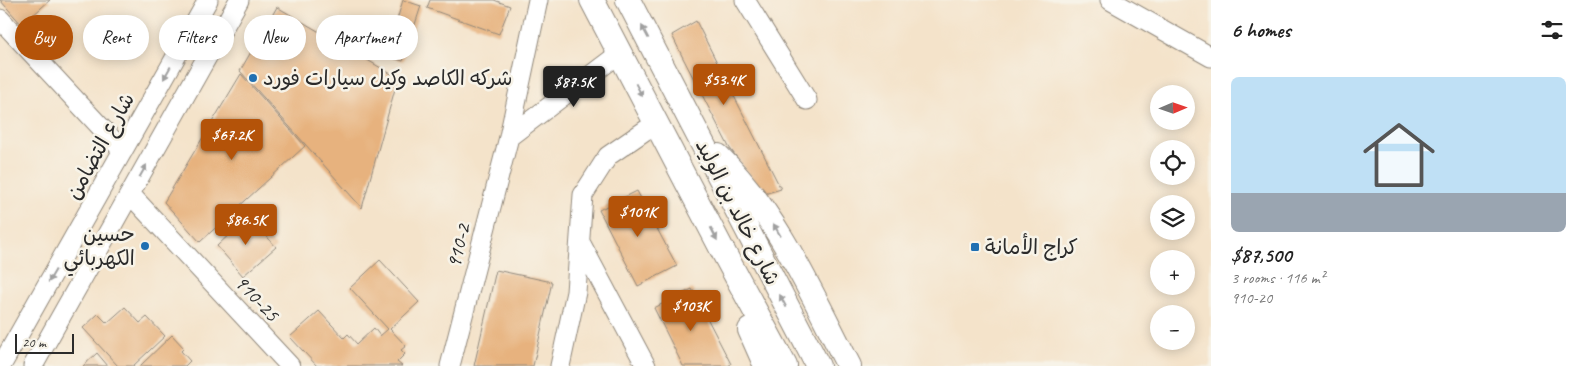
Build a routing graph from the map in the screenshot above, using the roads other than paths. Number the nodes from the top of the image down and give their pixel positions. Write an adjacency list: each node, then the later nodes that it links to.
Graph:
1 (208, 0): 15 (street, شارع التضامن, one-way to 15)
2 (239, 0): 16 (street, one-way to 2)
3 (538, 0): 13 (street, 910-2)
4 (592, 0): 9 (main road, شارع خالد بن الوليد)
5 (745, 0): 11 (street)
6 (1110, 0): 10 (street)
7 (633, 2): 14 (main road, شارع خالد بن الوليد, one-way to 7)
8 (0, 19): 15 (street)
9 (620, 53): 12 (main road, شارع خالد بن الوليد, one-way to 12); 13 (street)
10 (1211, 57)
11 (807, 100)
12 (656, 123): 17 (street); 18 (main road, شارع خالد بن الوليد, one-way to 18)
13 (509, 137): 22 (street, 910-2)
14 (701, 139): 25 (main road, شارع خالد بن الوليد, one-way to 14); 26 (main road, one-way to 14)
15 (123, 151): 19 (street, شارع التضامن, one-way to 19)
16 (130, 194): 20 (street); 21 (street, 910-25)
17 (580, 242): 23 (street); 24 (street)
18 (777, 363)
19 (1, 366)
20 (32, 366)
21 (290, 366)
22 (450, 366)
23 (560, 366)
24 (646, 366)
25 (818, 366)
26 (849, 366)

